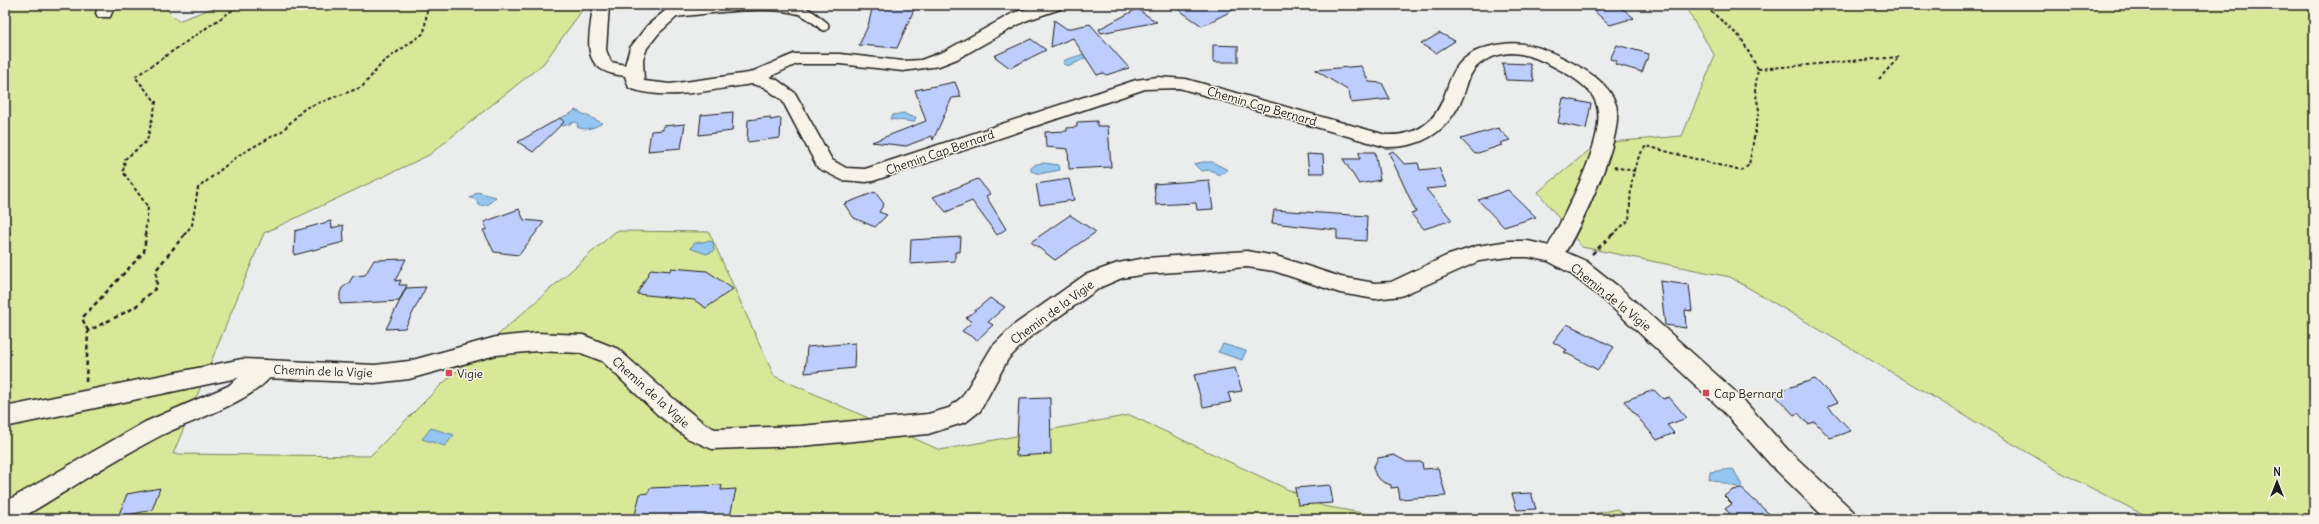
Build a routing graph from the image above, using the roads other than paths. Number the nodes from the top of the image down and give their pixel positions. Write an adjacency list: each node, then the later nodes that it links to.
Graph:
1 (601, 5): 5 (street)
2 (1054, 5): 6 (street)
3 (677, 9): 4 (lane); 5 (street)
4 (824, 26)
5 (631, 71): 6 (street)
6 (752, 78): 7 (street, Chemin Cap Bernard)
7 (1554, 255): 8 (street, Chemin de la Vigie); 11 (street, Chemin de la Vigie)
8 (265, 369): 9 (street, Chemin de la Vigie); 10 (street, Chemin de la Vigie)
9 (5, 417)
10 (5, 515)
11 (1844, 519)

